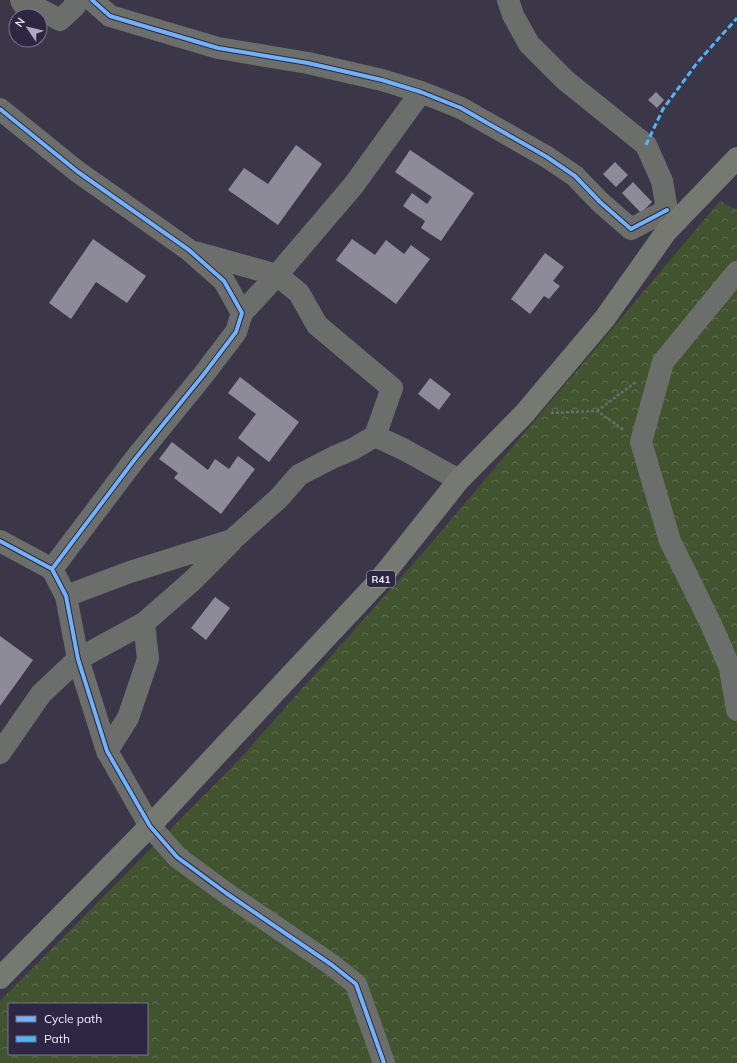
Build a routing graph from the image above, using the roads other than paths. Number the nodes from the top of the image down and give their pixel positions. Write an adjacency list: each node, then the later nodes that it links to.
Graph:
1 (21, 0): 2 (street)
2 (75, 0)
3 (92, 0): 5 (street)
4 (508, 0): 8 (street)
5 (421, 92): 8 (street); 12 (street)
6 (0, 109): 10 (street)
7 (737, 158): 9 (main road, R41)
8 (667, 210): 9 (street)
9 (666, 232): 15 (main road, R41)
10 (189, 250): 12 (street); 13 (street)
11 (737, 272): 22 (street)
12 (277, 275): 13 (street); 14 (street)
13 (242, 312): 18 (street)
14 (375, 436): 15 (street); 16 (street)
15 (459, 480): 25 (main road, R41)
16 (232, 540): 19 (street); 20 (street)
17 (0, 541): 18 (street)
18 (52, 569): 19 (street)
19 (66, 596): 21 (street)
20 (144, 623): 21 (street); 23 (street)
21 (78, 659): 23 (street); 24 (street)
22 (737, 710)
23 (107, 751): 25 (street)
24 (0, 753)
25 (150, 826): 26 (main road, R41); 27 (street)
26 (0, 978)
27 (384, 1063)

